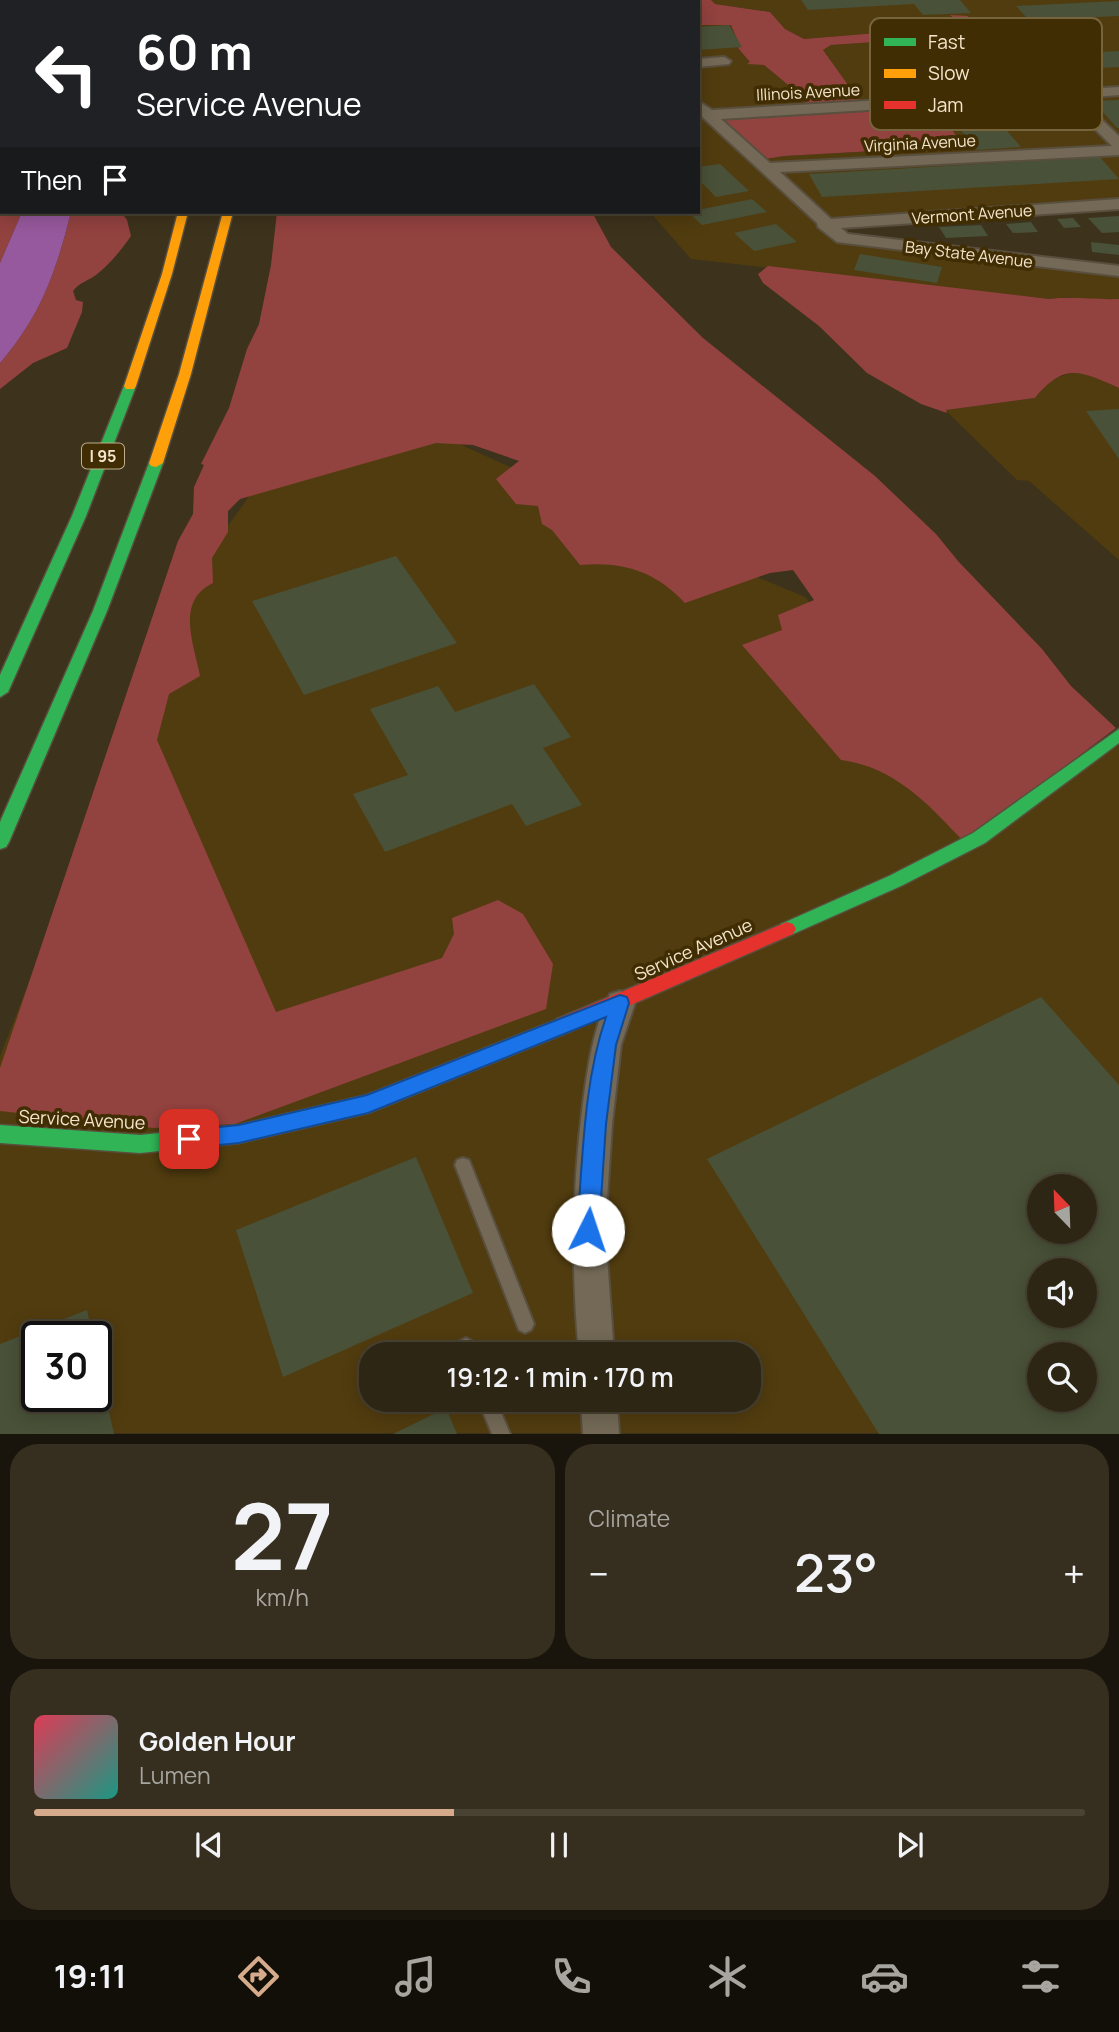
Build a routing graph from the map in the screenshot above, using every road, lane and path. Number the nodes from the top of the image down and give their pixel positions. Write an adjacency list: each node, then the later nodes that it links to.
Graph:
1 (724, 61): 2 (street)
2 (700, 63)
3 (870, 102): 4 (street, Illinois Avenue)
4 (704, 110): 8 (street, Bay State Avenue)
5 (1102, 127): 6 (street)
6 (1119, 144)
7 (1119, 150): 8 (street, Virginia Avenue)
8 (765, 168): 12 (street, Bay State Avenue)
9 (1119, 204): 12 (street, Vermont Avenue)
10 (182, 214): 14 (main road, I 95)
11 (228, 214): 16 (main road)
12 (824, 223): 13 (street, Bay State Avenue)
13 (1119, 271)
14 (0, 692)
15 (1119, 735): 17 (main road, Service Avenue)
16 (0, 842)
17 (620, 1003): 18 (main road, Service Avenue); 21 (street)
18 (0, 1134)
19 (463, 1165): 20 (lane)
20 (525, 1324)
21 (595, 1342)
22 (492, 1412): 24 (lane)
23 (600, 1412): 25 (street)
24 (501, 1433)
25 (601, 1433)

